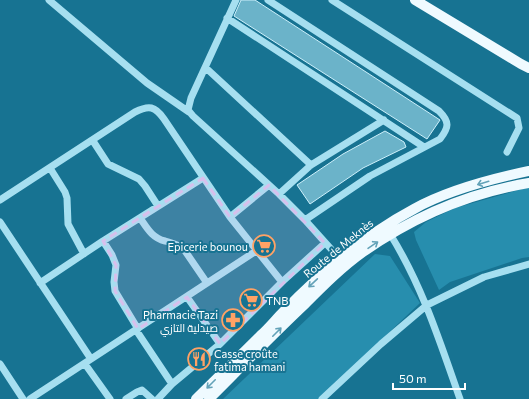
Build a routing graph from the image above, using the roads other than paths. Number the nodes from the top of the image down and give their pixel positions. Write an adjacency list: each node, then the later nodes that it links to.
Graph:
1 (49, 0): 10 (street)
2 (236, 0): 6 (street)
3 (268, 0): 13 (street)
4 (332, 0): 14 (street)
5 (415, 0): 7 (main road)
6 (228, 18): 8 (street); 11 (street)
7 (525, 66): 9 (main road)
8 (206, 68): 10 (street); 15 (street)
9 (529, 72)
10 (189, 112): 20 (street)
11 (384, 120): 13 (street); 15 (street)
12 (93, 141): 16 (street); 18 (street); 23 (street)
13 (424, 147): 26 (street)
14 (506, 152)
15 (311, 165): 21 (street)
16 (50, 168): 22 (street); 32 (street)
17 (529, 171): 33 (main road, Route de Meknès, one-way to 33)
18 (203, 178): 23 (street); 24 (street)
19 (529, 183): 28 (main road, Route de Meknès)
20 (269, 185): 21 (street); 24 (street)
21 (279, 194): 26 (street)
22 (0, 200)
23 (158, 206): 25 (street)
24 (230, 217): 31 (street)
25 (140, 218): 29 (street); 37 (street)
26 (305, 220): 30 (street)
27 (0, 222): 36 (street)
28 (390, 234): 39 (street); 53 (main road, Route de Meknès, one-way to 28)
29 (103, 241): 32 (street); 40 (street)
30 (325, 243): 33 (street); 35 (street)
31 (256, 251): 35 (street); 37 (street)
32 (84, 254): 36 (street)
33 (340, 259): 52 (main road, Route de Meknès, one-way to 52)
34 (529, 264): 39 (street)
35 (282, 282): 41 (street)
36 (40, 283): 42 (street)
37 (207, 283): 38 (street)
38 (187, 297): 40 (street); 41 (street)
39 (427, 305): 54 (street); 55 (street)
40 (137, 330): 42 (street); 45 (street)
41 (220, 344): 45 (street)
42 (92, 359): 44 (street)
43 (0, 364): 46 (street)
44 (85, 364): 47 (street); 48 (street)
45 (172, 384): 51 (street)
46 (23, 399)
47 (30, 399)
48 (110, 399)
49 (126, 399): 50 (street)
50 (152, 399)
51 (158, 399)
52 (196, 399)
53 (209, 399)
54 (322, 399)
55 (460, 399)

